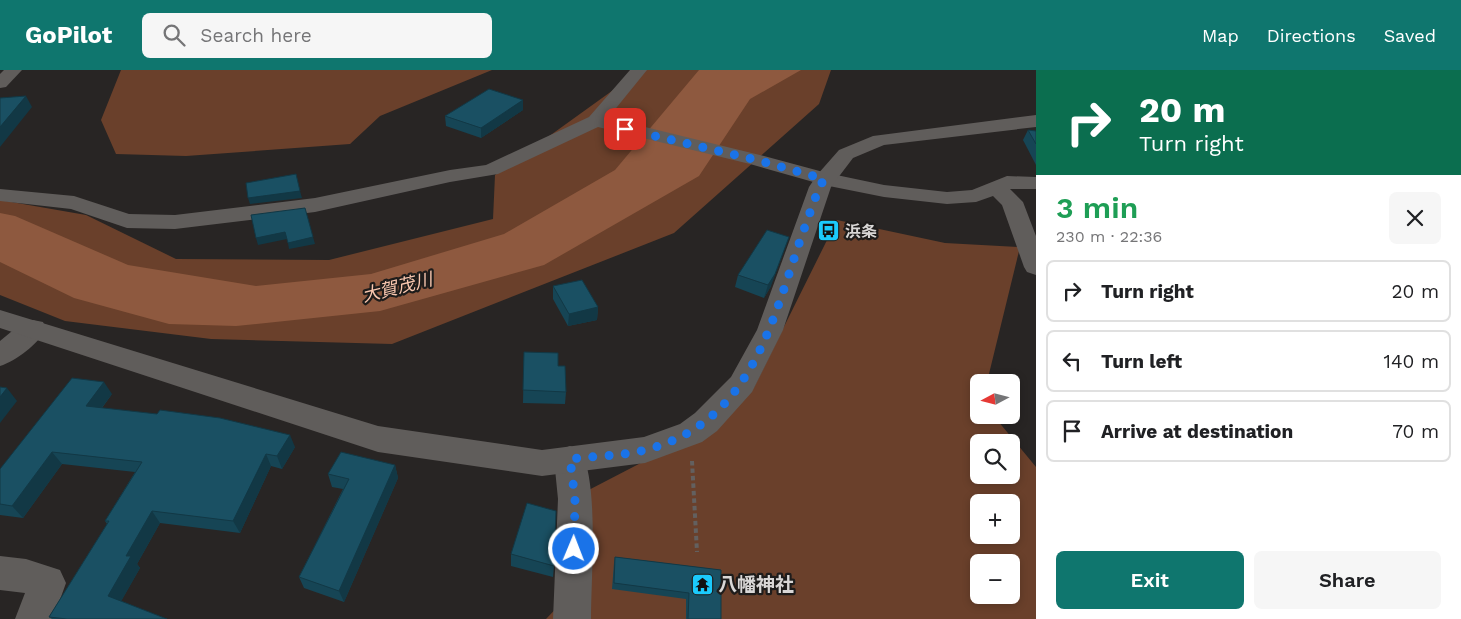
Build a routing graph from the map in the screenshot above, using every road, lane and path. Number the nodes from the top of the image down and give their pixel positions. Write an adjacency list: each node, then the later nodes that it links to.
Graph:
1 (14, 70): 3 (street)
2 (640, 70): 5 (street)
3 (0, 83)
4 (1036, 122): 6 (street)
5 (601, 123): 6 (street); 9 (street)
6 (824, 179): 8 (street); 14 (street)
7 (1036, 183): 8 (street)
8 (996, 188): 10 (street)
9 (0, 195)
10 (1036, 267)
11 (0, 319): 12 (street)
12 (33, 329): 13 (street); 15 (street)
13 (0, 356)
14 (690, 433): 15 (street); 16 (path)
15 (570, 459): 19 (street)
16 (697, 552)
17 (0, 573): 18 (street)
18 (34, 619)
19 (572, 619)

